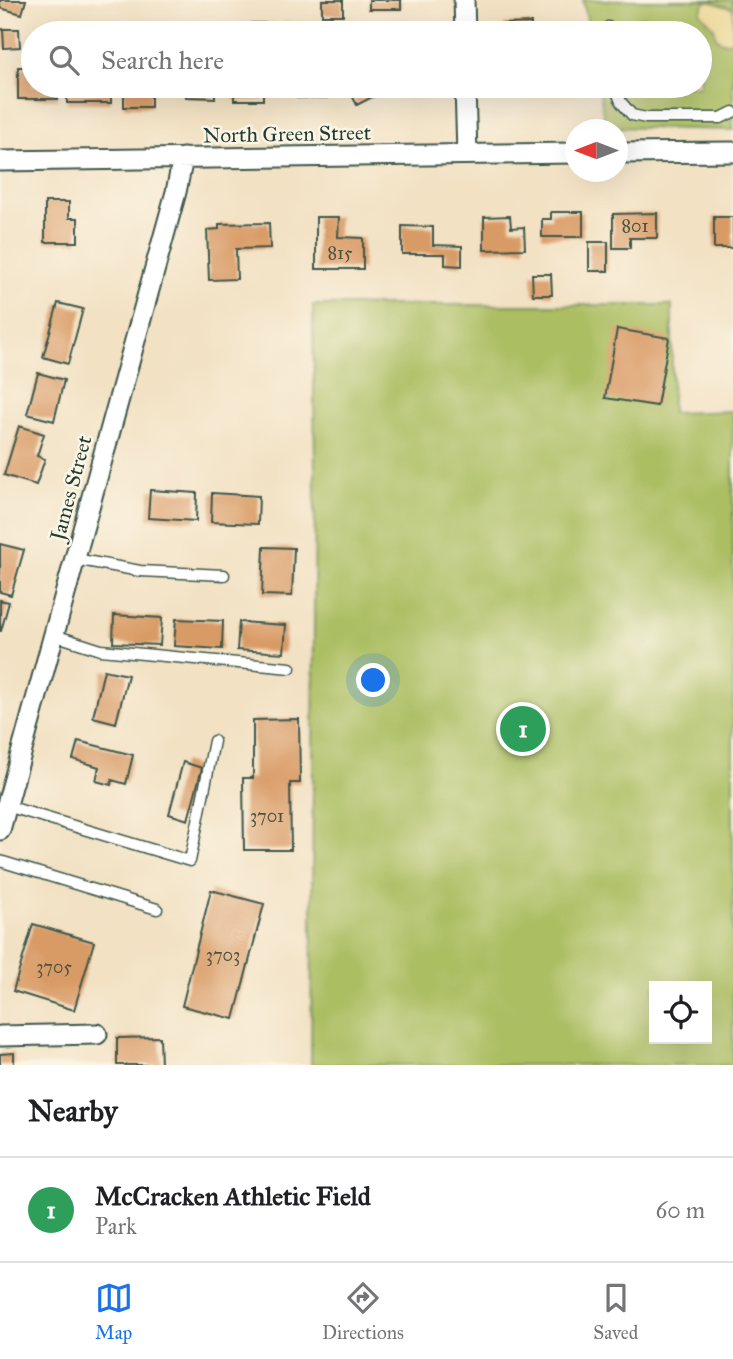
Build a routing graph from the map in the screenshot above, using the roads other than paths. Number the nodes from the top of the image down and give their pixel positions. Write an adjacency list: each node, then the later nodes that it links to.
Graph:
1 (464, 0): 2 (street)
2 (465, 21)
3 (466, 98): 9 (street)
4 (620, 98): 5 (lane)
5 (733, 112)
6 (733, 152): 8 (street)
7 (565, 153): 9 (street, North Green Street)
8 (628, 153)
9 (467, 154): 10 (street, North Green Street)
10 (183, 158): 11 (street, North Green Street); 12 (street, James Street)
11 (0, 161)
12 (75, 559): 13 (lane); 14 (street, James Street)
13 (224, 575)
14 (54, 635): 15 (lane); 17 (street, James Street)
15 (290, 668)
16 (214, 741): 17 (lane)
17 (6, 796): 18 (street, James Street)
18 (0, 830)
19 (0, 861): 20 (lane)
20 (157, 909)
21 (97, 1034): 22 (street)
22 (0, 1036)

